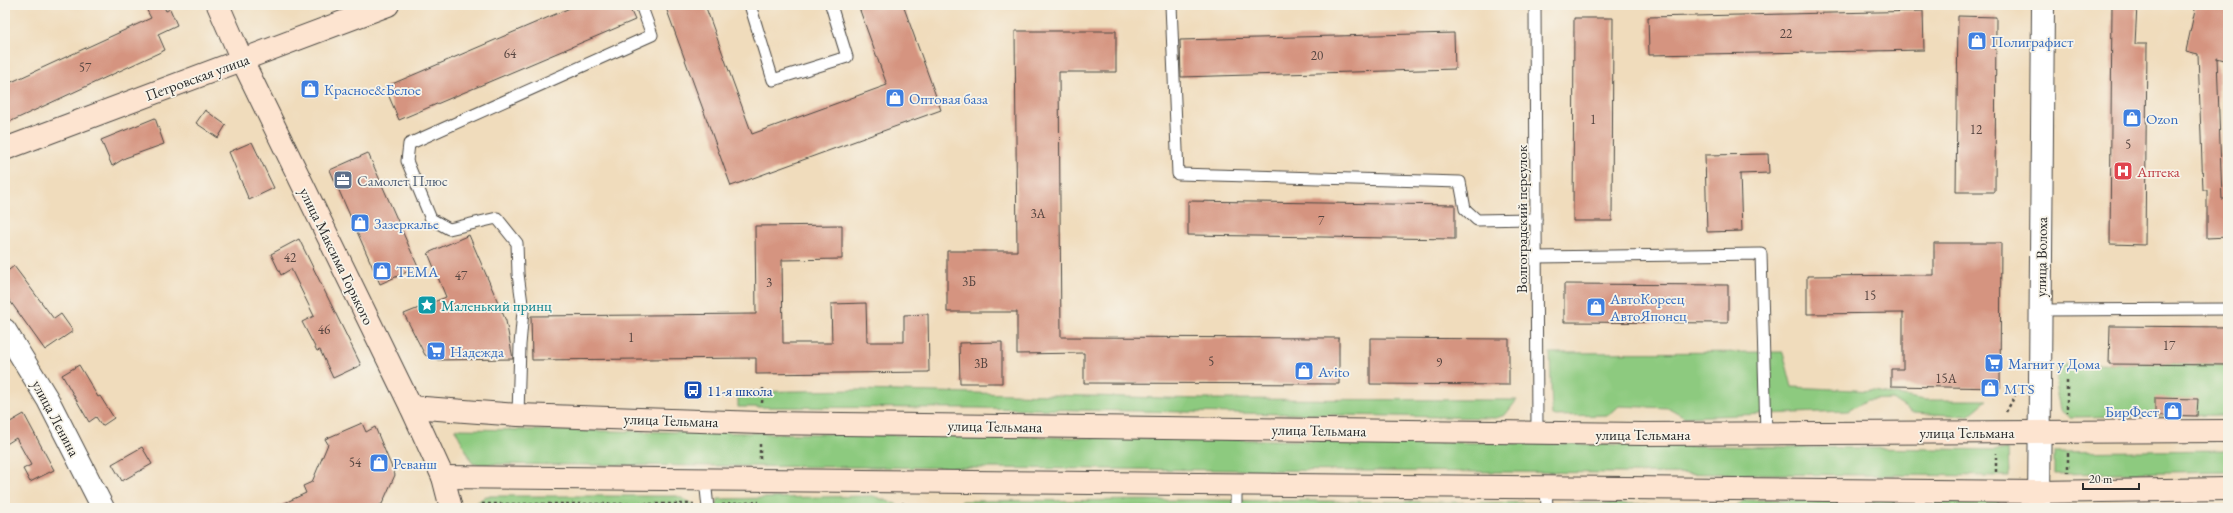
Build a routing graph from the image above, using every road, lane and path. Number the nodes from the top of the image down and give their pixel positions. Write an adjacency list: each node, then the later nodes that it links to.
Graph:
1 (218, 5): 9 (main road, улица Максима Горького)
2 (388, 5): 9 (main road, Петровская улица)
3 (641, 5): 17 (lane)
4 (750, 5): 5 (lane)
5 (831, 5)
6 (1171, 5): 11 (lane)
7 (1535, 5): 11 (lane, Волгоградский переулок)
8 (2043, 5): 14 (street, улица Волоха)
9 (242, 60): 10 (main road, Петровская улица); 16 (main road, улица Максима Горького)
10 (5, 149)
11 (1536, 219): 12 (lane, Волгоградский переулок)
12 (1536, 257): 19 (lane, Волгоградский переулок); 21 (lane)
13 (2228, 309): 14 (lane)
14 (2041, 310): 20 (street, улица Волоха)
15 (5, 330): 31 (street, улица Ленина)
16 (411, 407): 17 (main road, улица Тельмана); 22 (main road, улица Максима Горького)
17 (518, 415): 19 (main road, улица Тельмана)
18 (2228, 431): 20 (main road, улица Тельмана)
19 (1537, 432): 21 (main road, улица Тельмана)
20 (2039, 432): 21 (main road, улица Тельмана); 27 (street, улица Волоха)
21 (1766, 434)
22 (443, 477): 23 (main road); 30 (main road, улица Максима Горького)
23 (705, 480): 24 (main road); 34 (lane)
24 (1236, 485): 26 (main road); 35 (lane)
25 (2228, 489): 27 (main road)
26 (1546, 498): 27 (main road)
27 (2039, 500)
28 (688, 503): 33 (path)
29 (596, 504): 32 (path)
30 (446, 506)
31 (103, 508)
32 (596, 508)
33 (692, 508)
34 (708, 508)
35 (1236, 508)

